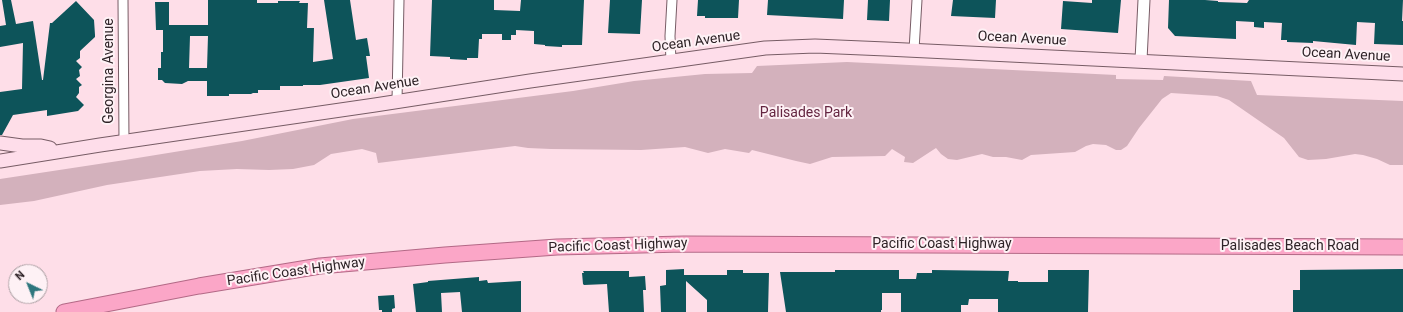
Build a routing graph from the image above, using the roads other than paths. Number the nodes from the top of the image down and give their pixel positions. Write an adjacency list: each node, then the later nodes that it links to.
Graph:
1 (123, 0): 11 (street, Georgina Avenue)
2 (399, 0): 10 (street)
3 (672, 0): 8 (street)
4 (917, 0): 6 (street)
5 (1144, 0): 7 (street)
6 (914, 50): 7 (main road, Ocean Avenue); 8 (main road, Ocean Avenue)
7 (1141, 60): 9 (main road, Ocean Avenue)
8 (671, 62): 10 (main road, Ocean Avenue)
9 (1403, 74)
10 (397, 101): 11 (main road, Ocean Avenue)
11 (124, 141): 13 (main road, Ocean Avenue)
12 (0, 143): 13 (main road)
13 (60, 151): 14 (main road, Ocean Avenue)
14 (0, 161)
15 (1178, 246): 16 (highway, Palisades Beach Road); 17 (highway, Pacific Coast Highway)
16 (1403, 247)
17 (64, 312)

